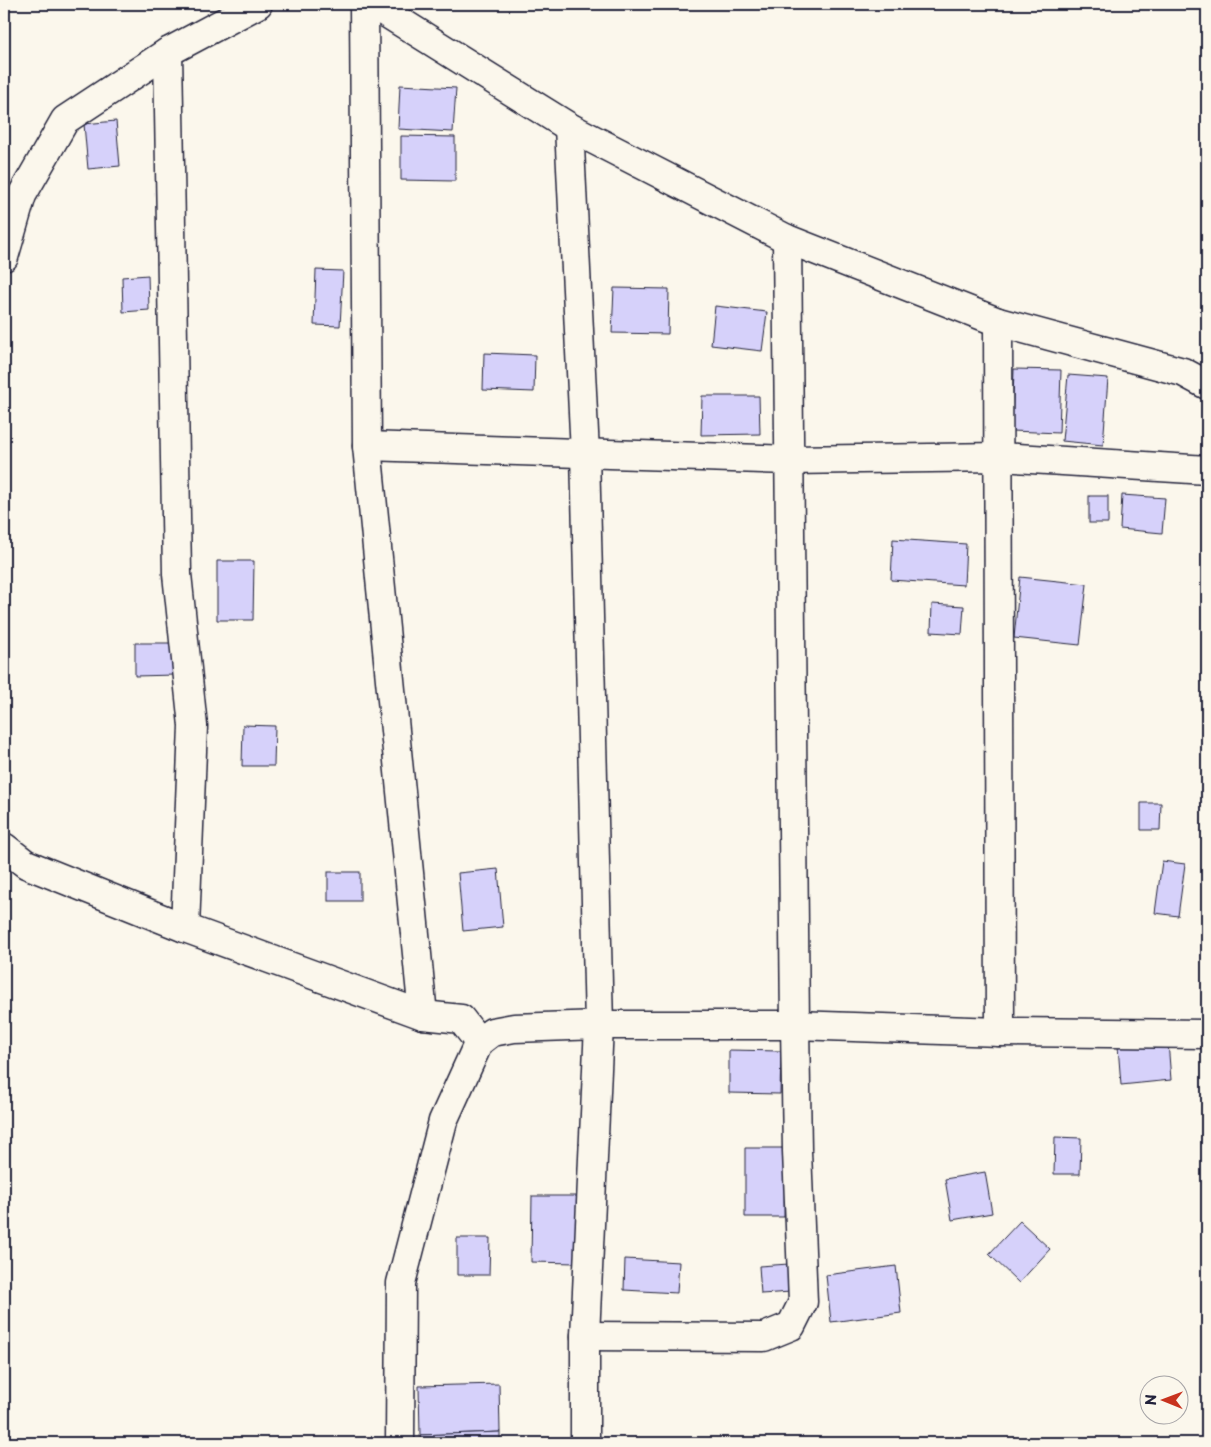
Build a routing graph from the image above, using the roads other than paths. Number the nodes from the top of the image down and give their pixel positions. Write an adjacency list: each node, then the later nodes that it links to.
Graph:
1 (258, 4): 4 (street)
2 (364, 4): 10 (street)
3 (372, 4): 5 (street)
4 (168, 52): 7 (street); 17 (street)
5 (569, 128): 6 (street); 11 (street)
6 (787, 239): 8 (street); 13 (street)
7 (4, 257)
8 (998, 322): 9 (street); 12 (street)
9 (1207, 385)
10 (367, 446): 11 (street); 18 (street)
11 (585, 453): 13 (street); 19 (street)
12 (1000, 457): 13 (street); 14 (street); 21 (street)
13 (790, 460): 20 (street)
14 (1207, 470): 15 (street)
15 (1207, 482)
16 (4, 847): 17 (street)
17 (185, 928): 18 (street)
18 (423, 1014): 23 (street)
19 (599, 1025): 20 (street); 23 (street); 24 (street)
20 (794, 1025): 21 (street); 24 (street)
21 (1000, 1032): 22 (street)
22 (1207, 1034)
23 (479, 1042): 25 (street)
24 (586, 1336): 26 (street)
25 (400, 1443)
26 (585, 1443)

